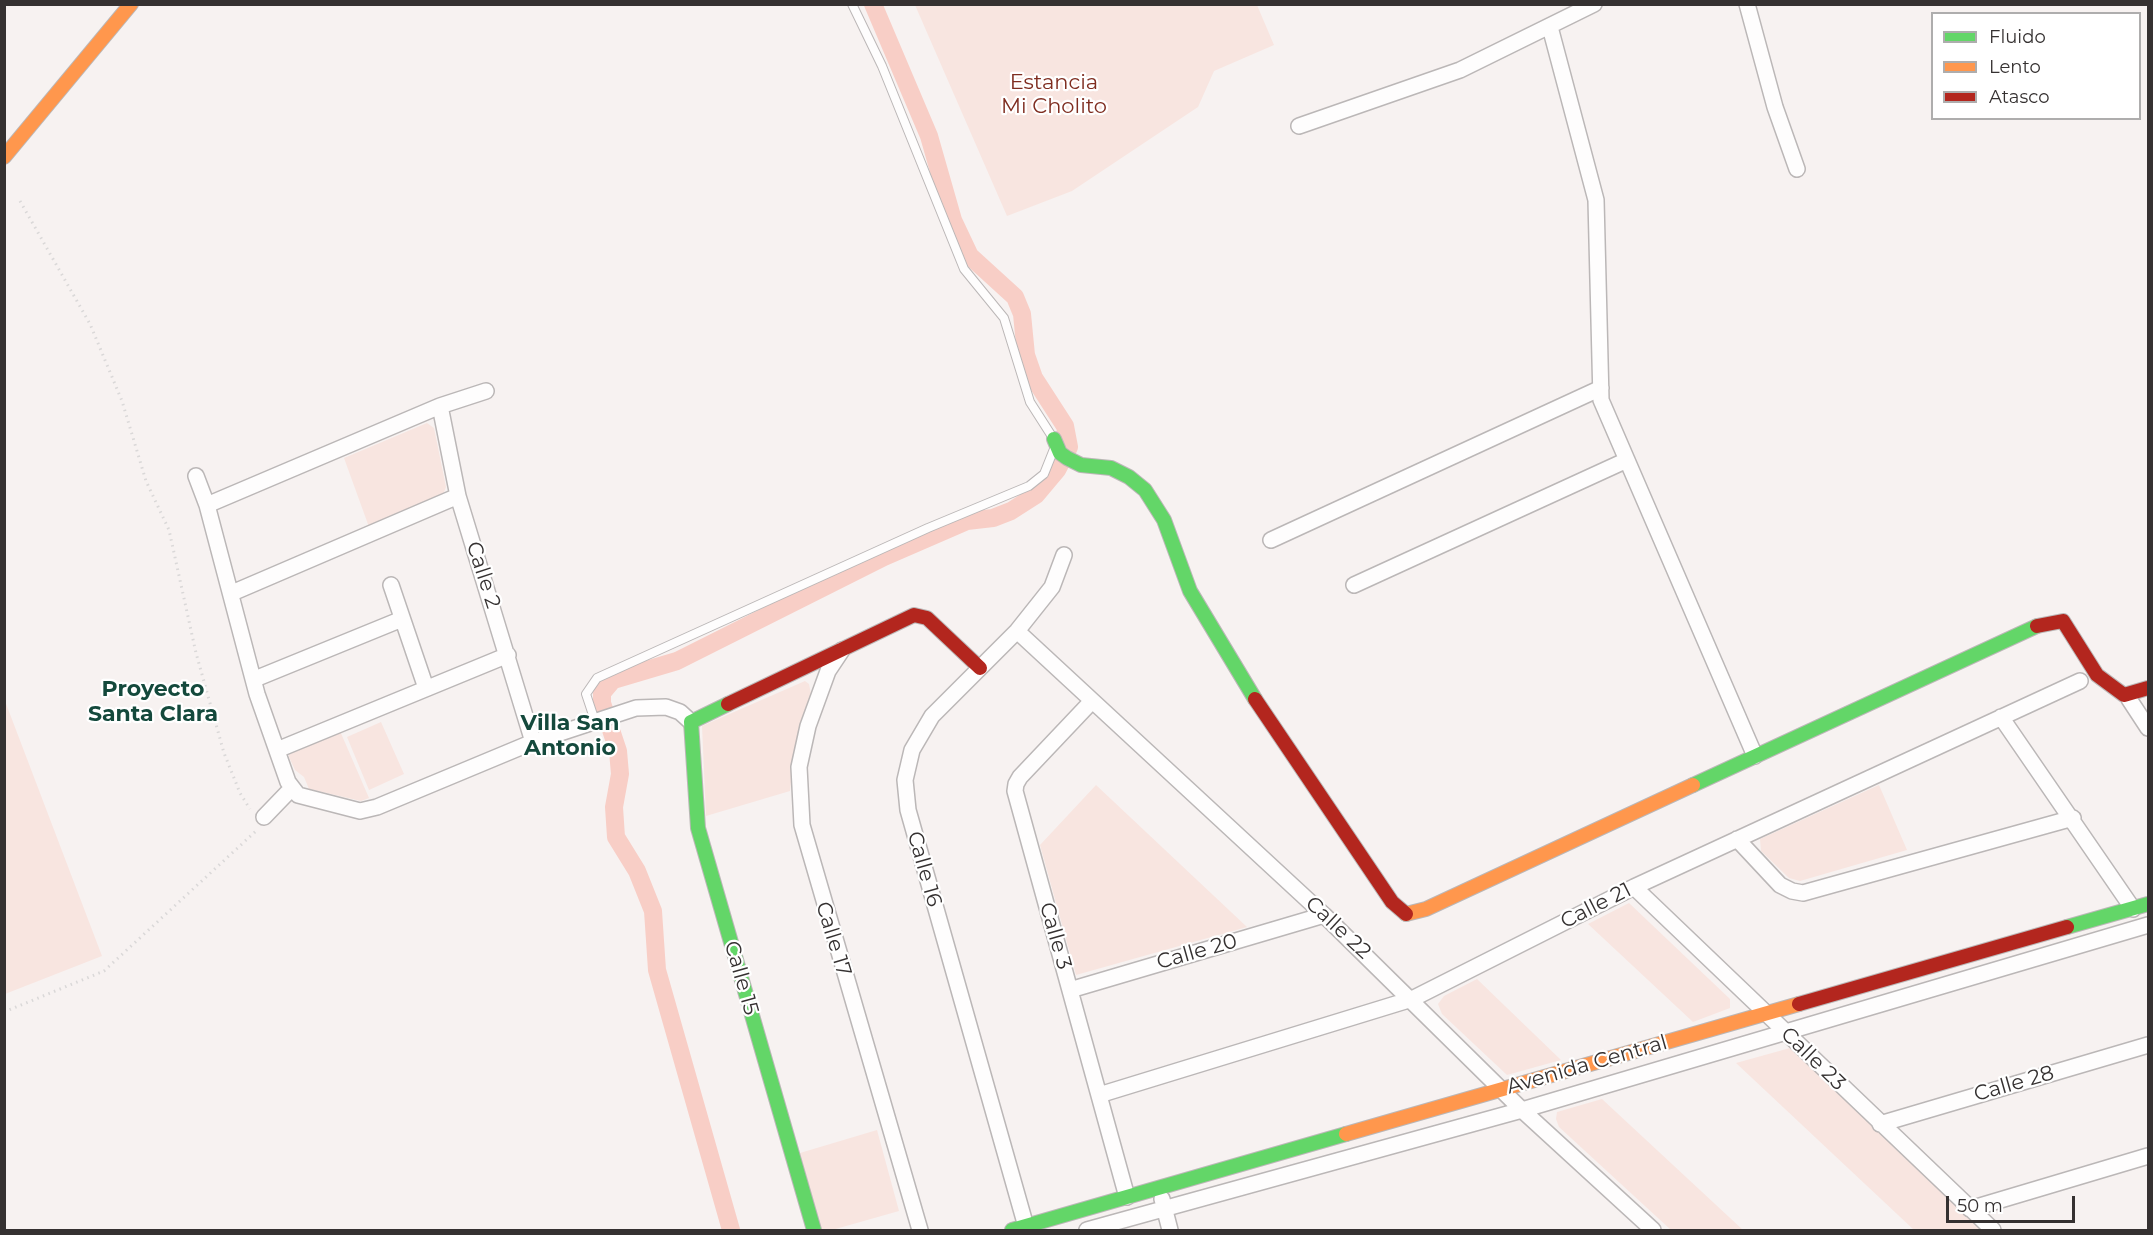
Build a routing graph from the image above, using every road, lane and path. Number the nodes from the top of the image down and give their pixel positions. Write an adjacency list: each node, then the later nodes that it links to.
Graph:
1 (131, 4): 7 (street)
2 (852, 4): 13 (lane)
3 (1594, 4): 5 (street)
4 (1747, 4): 8 (street)
5 (1550, 27): 6 (street); 10 (street)
6 (1299, 126)
7 (4, 157)
8 (1797, 169)
9 (20, 201): 42 (path)
10 (1601, 388): 14 (street); 18 (street)
11 (486, 391): 12 (street)
12 (440, 406): 16 (street, Calle 2); 17 (street)
13 (1054, 439): 35 (lane); 40 (street)
14 (1627, 460): 21 (street); 40 (street)
15 (196, 476): 17 (street)
16 (458, 496): 22 (street); 26 (street, Calle 2)
17 (207, 505): 22 (street)
18 (1271, 540)
19 (1064, 555): 24 (street, Calle 16)
20 (391, 585): 23 (street)
21 (1354, 585)
22 (232, 593): 28 (street)
23 (402, 619): 28 (street); 30 (street)
24 (1017, 631): 27 (street, Calle 16); 33 (street, Calle 22)
25 (844, 648): 27 (street); 36 (street); 67 (street, Calle 17)
26 (508, 655): 30 (street); 38 (street, Calle 2)
27 (980, 668): 65 (street, Calle 16)
28 (255, 679): 39 (street)
29 (2080, 681): 34 (street, Calle 21)
30 (426, 688): 39 (street)
31 (2148, 688): 40 (street)
32 (2129, 699): 37 (street)
33 (1092, 701): 48 (street, Calle 22); 50 (street, Calle 3)
34 (2001, 717): 43 (street); 44 (street, Calle 21)
35 (602, 719): 36 (street); 38 (street)
36 (691, 722): 66 (street, Calle 15)
37 (2148, 728)
38 (533, 742): 41 (street)
39 (277, 750): 41 (street)
40 (1755, 756)
41 (291, 789): 42 (street)
42 (259, 818): 52 (path)
43 (2073, 818): 44 (street); 47 (street)
44 (1737, 839): 45 (street, Calle 21)
45 (1634, 887): 51 (street, Calle 21); 53 (street, Calle 23)
46 (2148, 904): 47 (street, Avenida Central)
47 (2133, 909): 53 (street, Avenida Central)
48 (1324, 915): 50 (street, Calle 20); 51 (street, Calle 22)
49 (2148, 925): 54 (street, Avenida Central)
50 (1070, 990): 57 (street, Calle 3)
51 (1412, 999): 56 (street, Calle 22); 57 (street, Calle 21)
52 (4, 1012)
53 (1765, 1014): 54 (street, Calle 23); 56 (street, Avenida Central)
54 (1784, 1032): 58 (street, Avenida Central); 59 (street, Calle 23)
55 (2148, 1045): 59 (street, Calle 28)
56 (1502, 1090): 58 (street, Calle 22); 61 (street, Avenida Central)
57 (1099, 1095): 62 (street, Calle 3)
58 (1522, 1110): 63 (street, Avenida Central); 70 (street, Calle 22)
59 (1880, 1124): 64 (street, Calle 23)
60 (2148, 1156): 64 (street)
61 (1159, 1188): 62 (street, Avenida Central); 63 (street)
62 (1127, 1197): 65 (street, Avenida Central)
63 (1164, 1208): 68 (street, Avenida Central); 69 (street)
64 (1970, 1209): 71 (street, Calle 23)
65 (1021, 1229)
66 (814, 1230)
67 (920, 1230)
68 (1087, 1230)
69 (1170, 1230)
70 (1653, 1230)
71 (1993, 1230)

